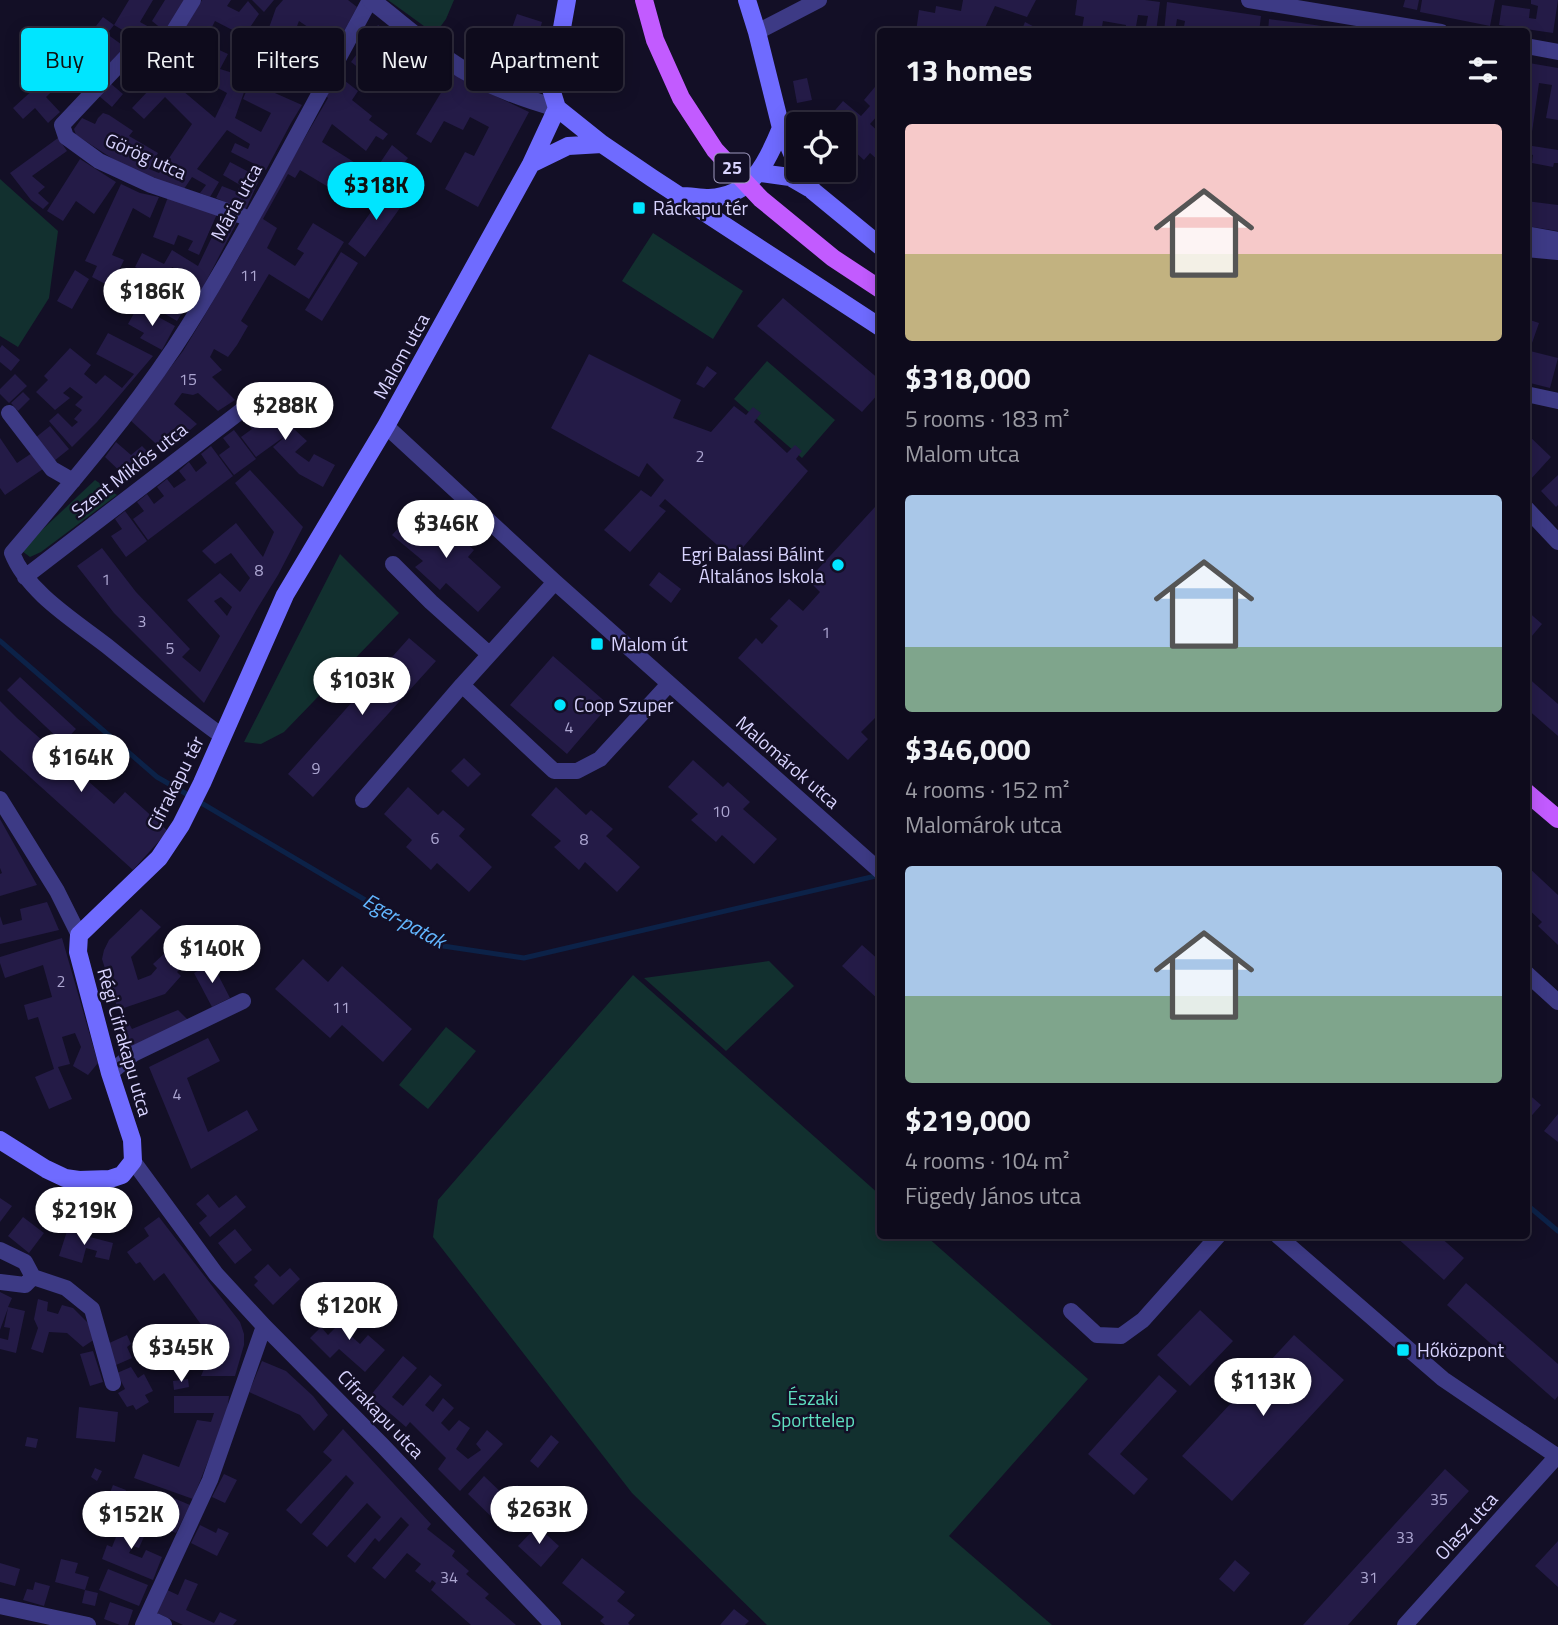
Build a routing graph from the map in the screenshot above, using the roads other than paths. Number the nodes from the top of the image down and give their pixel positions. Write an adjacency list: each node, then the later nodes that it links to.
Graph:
1 (193, 0): 25 (street, Görög utca)
2 (371, 0): 13 (street); 25 (street, Mária utca)
3 (567, 0): 8 (main road)
4 (644, 0): 31 (main road, 25)
5 (747, 0): 10 (main road)
6 (819, 0): 10 (street)
7 (1249, 0): 9 (street)
8 (562, 28)
9 (1417, 28)
10 (757, 32): 17 (main road)
11 (1530, 47): 12 (street)
12 (1558, 52)
13 (466, 71)
14 (508, 91): 16 (street)
15 (552, 91): 16 (main road)
16 (557, 108): 19 (main road); 20 (main road, Malom utca)
17 (781, 128): 18 (main road); 21 (main road)
18 (786, 139)
19 (602, 144): 20 (main road); 24 (main road)
20 (531, 164): 37 (main road, Malom utca)
21 (760, 173): 23 (main road); 24 (main road)
22 (808, 182): 23 (main road)
23 (813, 191): 28 (main road)
24 (677, 195): 32 (main road)
25 (251, 219): 38 (street, Mária utca)
26 (1530, 235): 27 (street)
27 (1558, 240)
28 (877, 244)
29 (1530, 250): 30 (street)
30 (1558, 253)
31 (877, 287)
32 (877, 325)
33 (1530, 395): 35 (street)
34 (258, 397): 43 (street, Szent Miklós utca)
35 (1558, 401)
36 (9, 413): 38 (street)
37 (386, 426): 44 (street, Malomárok utca); 48 (main road, Malom utca)
38 (73, 481): 41 (street, Mária utca)
39 (1530, 512): 40 (street)
40 (1558, 542)
41 (12, 553): 43 (street, Cifrakapu tér)
42 (393, 564): 45 (street)
43 (25, 577): 48 (street, Cifrakapu tér)
44 (555, 582): 45 (street); 46 (street, Malomárok utca)
45 (489, 654): 47 (street)
46 (669, 684): 47 (street); 53 (street, Malomárok utca)
47 (462, 685): 51 (street)
48 (222, 736): 54 (main road, Cifrakapu tér)
49 (1530, 795): 52 (main road)
50 (0, 799): 54 (street)
51 (363, 800)
52 (1558, 819)
53 (877, 868)
54 (79, 935): 58 (main road, Régi Cifrakapu utca)
55 (1530, 977): 57 (street)
56 (243, 1001): 58 (street)
57 (1558, 1002)
58 (110, 1073): 60 (main road, Régi Cifrakapu utca)
59 (0, 1140): 60 (main road)
60 (133, 1161): 67 (street, Cifrakapu utca)
61 (1215, 1239): 66 (street)
62 (1281, 1239): 69 (street)
63 (0, 1250): 64 (street)
64 (33, 1277): 65 (street); 68 (street)
65 (0, 1282)
66 (1071, 1311)
67 (264, 1326): 71 (street); 74 (street, Cifrakapu utca)
68 (113, 1383)
69 (1558, 1456): 75 (street, Olasz utca)
70 (0, 1606): 72 (street)
71 (145, 1621): 73 (street)
72 (88, 1625)
73 (164, 1625)
74 (553, 1625)
75 (1405, 1625)

